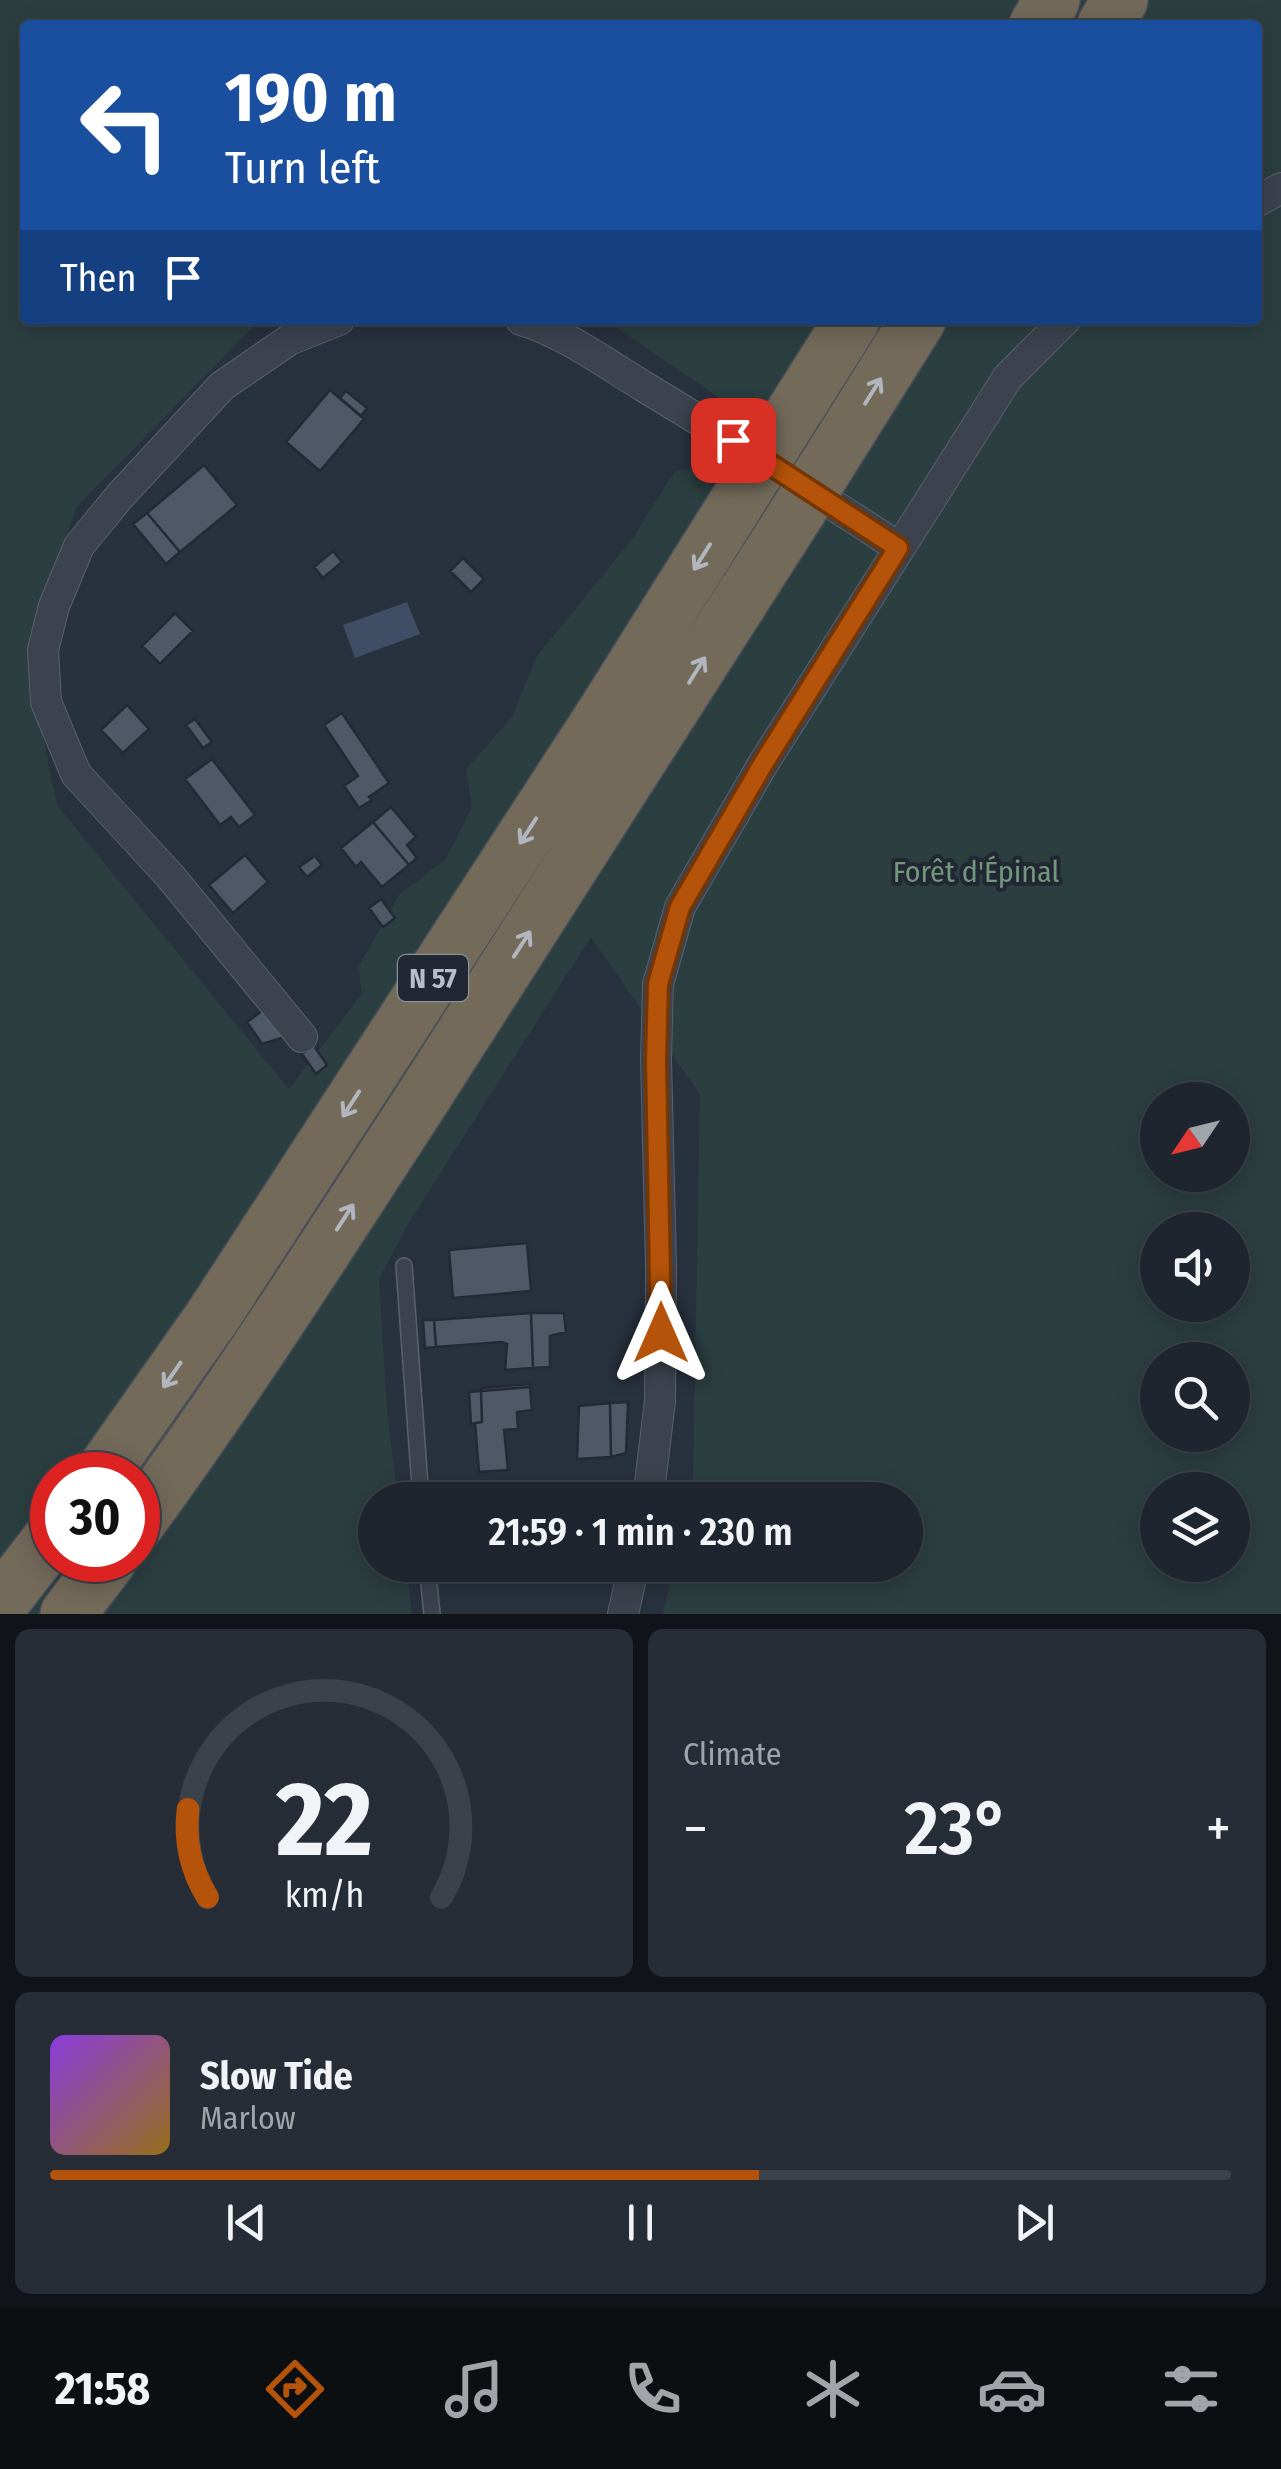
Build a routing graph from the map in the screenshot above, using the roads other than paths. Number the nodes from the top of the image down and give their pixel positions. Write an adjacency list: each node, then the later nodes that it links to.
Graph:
1 (326, 325): 7 (street)
2 (537, 325): 6 (street)
3 (849, 325): 9 (highway, N 57, one-way to 9)
4 (915, 325): 12 (highway, N 57, one-way to 4, bridge)
5 (1060, 325): 6 (street)
6 (898, 548): 11 (street)
7 (302, 1037)
8 (404, 1266): 10 (lane)
9 (117, 1452)
10 (419, 1482)
11 (650, 1482)
12 (160, 1492)
13 (30, 1566): 17 (highway)
14 (92, 1582): 18 (highway)
15 (429, 1582): 19 (lane)
16 (630, 1582): 20 (street)
17 (0, 1604)
18 (68, 1614)
19 (432, 1614)
20 (623, 1614)

